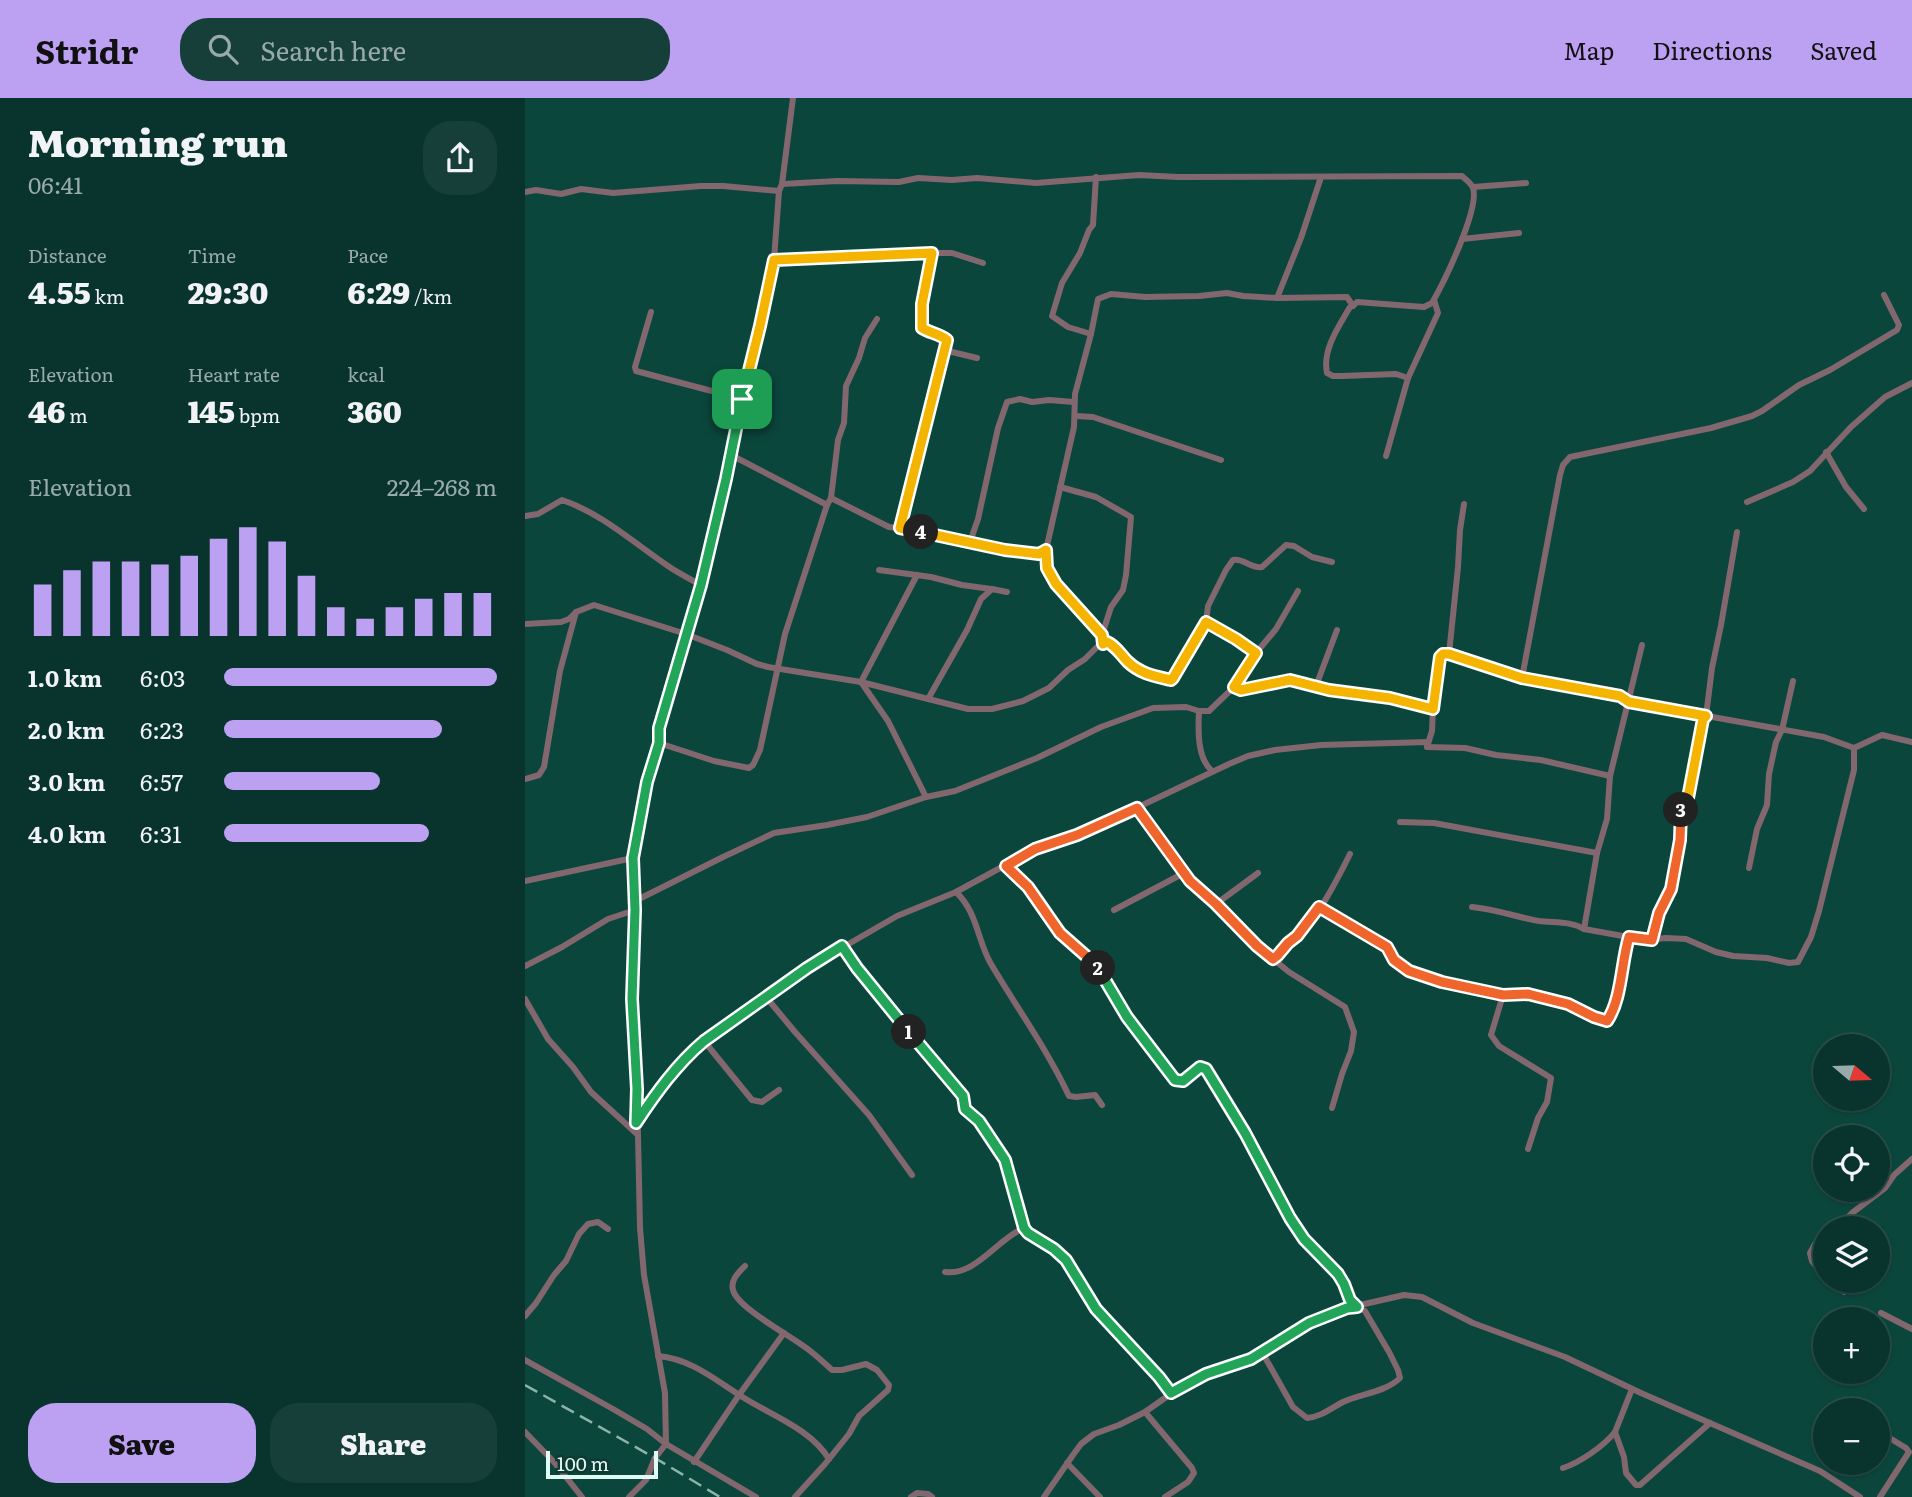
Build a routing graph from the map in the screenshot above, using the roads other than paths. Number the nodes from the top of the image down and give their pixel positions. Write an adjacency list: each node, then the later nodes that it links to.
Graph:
1 (793, 98): 6 (street)
2 (1096, 177): 3 (street); 6 (street); 19 (street)
3 (1321, 177): 5 (street); 14 (street)
4 (1526, 183): 5 (street)
5 (1473, 187): 9 (street)
6 (780, 188): 7 (street); 11 (street)
7 (525, 192)
8 (1519, 233): 9 (street)
9 (1462, 239): 15 (street)
10 (932, 253): 11 (street); 12 (street); 20 (street)
11 (774, 260): 24 (street)
12 (983, 263)
13 (1884, 295): 59 (street)
14 (1277, 298): 16 (street); 19 (street)
15 (1434, 300): 16 (street); 22 (street)
16 (1353, 306): 22 (street)
17 (651, 312): 24 (street)
18 (877, 319): 32 (street)
19 (1091, 334): 25 (street)
20 (946, 346): 21 (street); 37 (street)
21 (977, 358)
22 (1408, 378): 29 (street)
23 (1912, 383): 27 (street)
24 (742, 399): 28 (street)
25 (1074, 402): 26 (street); 39 (street)
26 (1076, 416): 30 (street); 31 (street)
27 (1826, 452): 33 (street); 35 (street)
28 (731, 455): 32 (street); 44 (street)
29 (1385, 456)
30 (1221, 460)
31 (1060, 487): 40 (street); 53 (street)
32 (829, 501): 37 (street); 58 (street)
33 (1747, 502)
34 (1464, 503): 57 (street)
35 (1864, 509)
36 (525, 516): 44 (street)
37 (900, 528): 39 (street)
38 (1737, 532): 68 (street)
39 (971, 542): 40 (street)
40 (1046, 550): 53 (street)
41 (1332, 562): 49 (street)
42 (879, 570): 43 (street)
43 (917, 575): 45 (street); 61 (street)
44 (701, 585): 52 (street)
45 (992, 589): 47 (street); 64 (street)
46 (1298, 591): 56 (street)
47 (1007, 592)
48 (576, 612): 50 (street); 52 (street); 76 (street)
49 (1206, 622): 54 (street); 56 (street)
50 (525, 624)
51 (1337, 630): 63 (street)
52 (686, 634): 58 (street); 71 (street)
53 (1102, 635): 54 (street)
54 (1103, 644): 64 (street)
55 (1642, 645): 65 (street)
56 (1256, 653): 62 (street)
57 (1449, 654): 59 (street); 66 (street)
58 (778, 669): 61 (street); 71 (street)
59 (1522, 678): 65 (street)
60 (1793, 681): 69 (street)
61 (861, 682): 64 (street); 77 (street)
62 (1234, 687): 63 (street); 67 (street)
63 (1316, 687): 66 (street)
64 (928, 699)
65 (1629, 702): 68 (street); 75 (street)
66 (1433, 709): 72 (street)
67 (1199, 711): 74 (street); 77 (street)
68 (1706, 716): 69 (street); 97 (street)
69 (1782, 730): 73 (street); 84 (street)
70 (1912, 742): 73 (street)
71 (659, 743): 82 (street)
72 (1427, 747): 74 (street); 75 (street)
73 (1854, 748): 97 (street)
74 (1212, 771): 78 (street)
75 (1610, 776): 80 (street)
76 (525, 779)
77 (926, 797): 89 (street)
78 (1137, 808): 83 (street); 85 (street)
79 (1400, 822): 80 (street)
80 (1597, 853): 95 (street)
81 (1350, 854): 91 (street)
82 (633, 858): 87 (street); 89 (street)
83 (1006, 866): 88 (street); 118 (street)
84 (1749, 868)
85 (1184, 873): 90 (street); 94 (street)
86 (1258, 873): 90 (street)
87 (525, 881)
88 (956, 891): 98 (street); 106 (street)
89 (635, 901): 93 (street)
90 (1216, 904): 99 (street)
91 (1319, 907): 99 (street); 101 (street)
92 (1472, 907): 95 (street)
93 (635, 910): 100 (street); 108 (street)
94 (1114, 910)
95 (1584, 929): 96 (street)
96 (1629, 937): 97 (street); 101 (street)
97 (1652, 940)
98 (842, 946): 102 (street); 114 (street)
99 (1273, 959): 107 (street)
100 (525, 966)
101 (1503, 995): 110 (street)
102 (766, 997): 104 (street); 112 (street)
103 (525, 999): 109 (street)
104 (704, 1041): 105 (street); 108 (street)
105 (779, 1090)
106 (1102, 1105)
107 (1332, 1108)
108 (636, 1123): 109 (street)
109 (637, 1134): 124 (street)
110 (1528, 1149)
111 (1912, 1159): 113 (street)
112 (912, 1175)
113 (1849, 1216)
114 (1024, 1228): 117 (street); 127 (street)
115 (608, 1229): 119 (street)
116 (745, 1266): 122 (street)
117 (945, 1272)
118 (1357, 1307): 123 (street); 123 (street); 126 (street)
119 (525, 1316)
120 (1890, 1318): 121 (street)
121 (1912, 1329)
122 (784, 1333): 128 (street); 135 (street)
123 (1262, 1352): 127 (street)
124 (658, 1356): 128 (street); 134 (street)
125 (525, 1362): 134 (street)
126 (1632, 1389): 130 (street); 132 (street)
127 (1171, 1393): 129 (street)
128 (739, 1395): 135 (street); 136 (street)
129 (1145, 1412): 137 (street); 147 (street)
130 (1710, 1423): 132 (street); 148 (street)
131 (525, 1432): 139 (street)
132 (1615, 1432): 138 (street)
133 (1890, 1438): 149 (street)
134 (666, 1444): 136 (street); 140 (street)
135 (829, 1459): 142 (street)
136 (694, 1462): 141 (street)
137 (1067, 1463): 145 (street); 146 (street)
138 (1563, 1468)
139 (582, 1497)
140 (629, 1497)
141 (756, 1497)
142 (795, 1497)
143 (911, 1497): 144 (street)
144 (932, 1497)
145 (1044, 1497)
146 (1100, 1497)
147 (1165, 1497)
148 (1860, 1497)
149 (1880, 1497)

